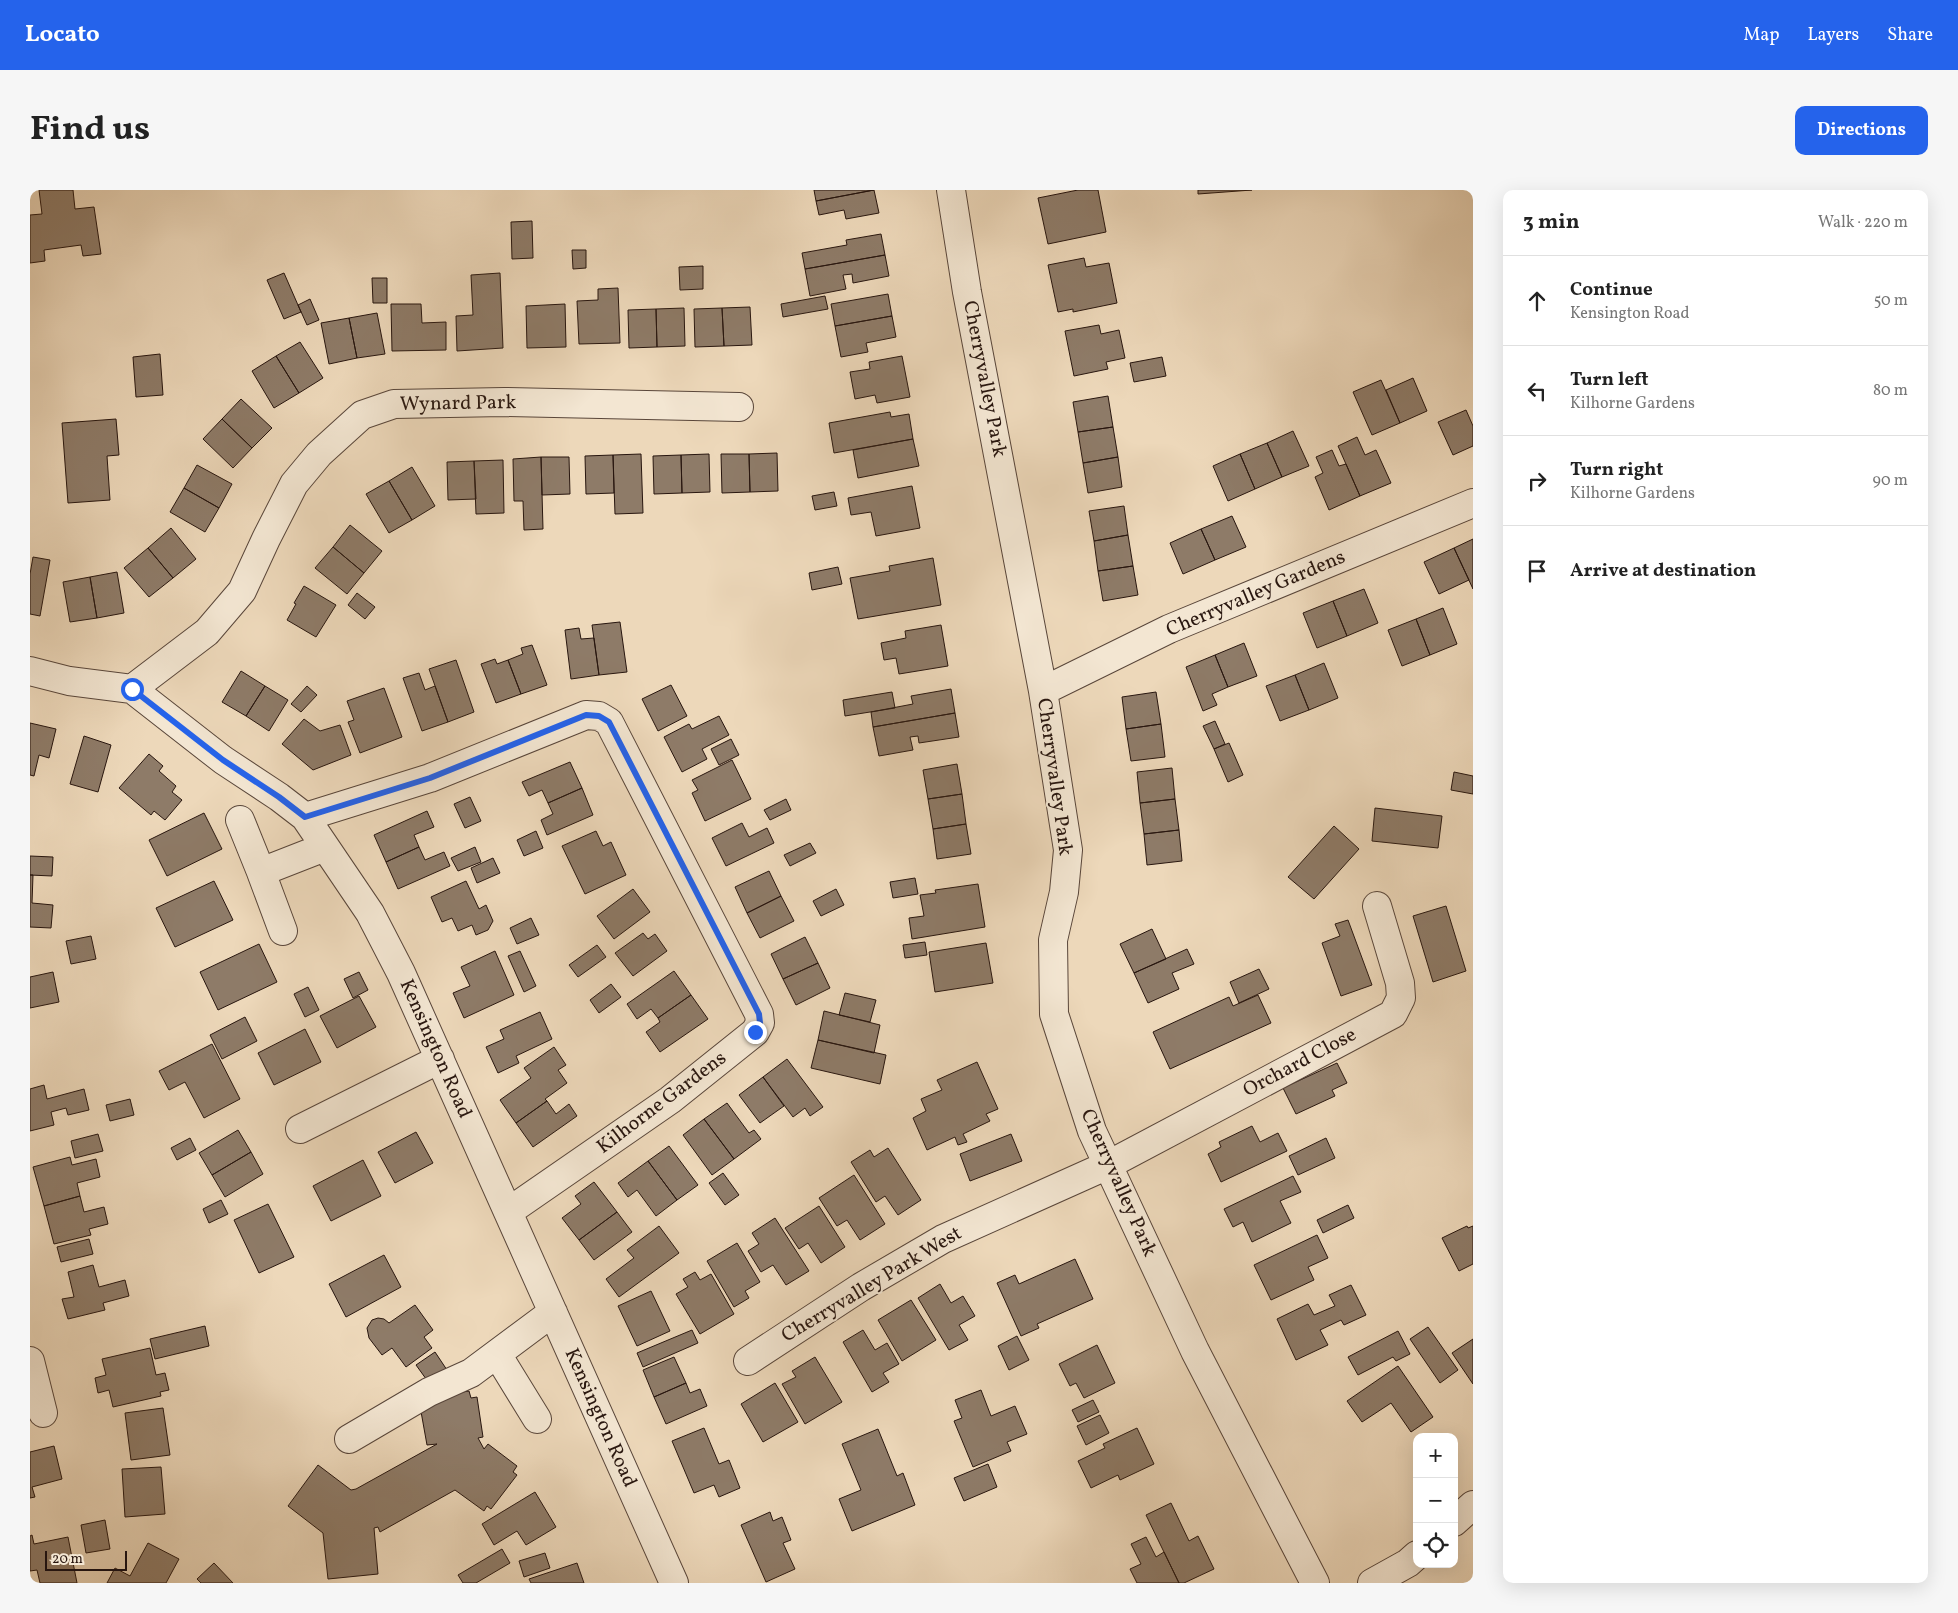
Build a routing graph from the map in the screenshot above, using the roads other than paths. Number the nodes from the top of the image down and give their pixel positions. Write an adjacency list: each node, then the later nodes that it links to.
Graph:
1 (951, 190): 6 (street, Cherryvalley Park)
2 (739, 407): 5 (street, Wynard Park)
3 (1473, 502): 6 (street, Cherryvalley Gardens)
4 (30, 671): 5 (street)
5 (132, 689): 7 (street, Kensington Road)
6 (1043, 691): 15 (street, Cherryvalley Park)
7 (305, 817): 9 (street, Kensington Road); 16 (street, Kilhorne Gardens)
8 (240, 820): 10 (street)
9 (325, 847): 10 (street); 13 (street, Kensington Road)
10 (261, 872): 12 (street)
11 (1377, 906): 15 (street, Orchard Close)
12 (284, 931)
13 (440, 1059): 14 (street); 16 (street, Kensington Road)
14 (300, 1129)
15 (1108, 1165): 20 (street, Cherryvalley Park West); 28 (street, Cherryvalley Park)
16 (508, 1212): 17 (street, Kensington Road)
17 (553, 1312): 18 (street); 27 (street, Kensington Road)
18 (497, 1354): 22 (street); 23 (street)
19 (30, 1361): 21 (street)
20 (748, 1361)
21 (42, 1413)
22 (537, 1420)
23 (349, 1439)
24 (1473, 1505): 25 (street)
25 (1458, 1518)
26 (1413, 1559): 29 (street)
27 (674, 1583)
28 (1315, 1583)
29 (1372, 1583)

